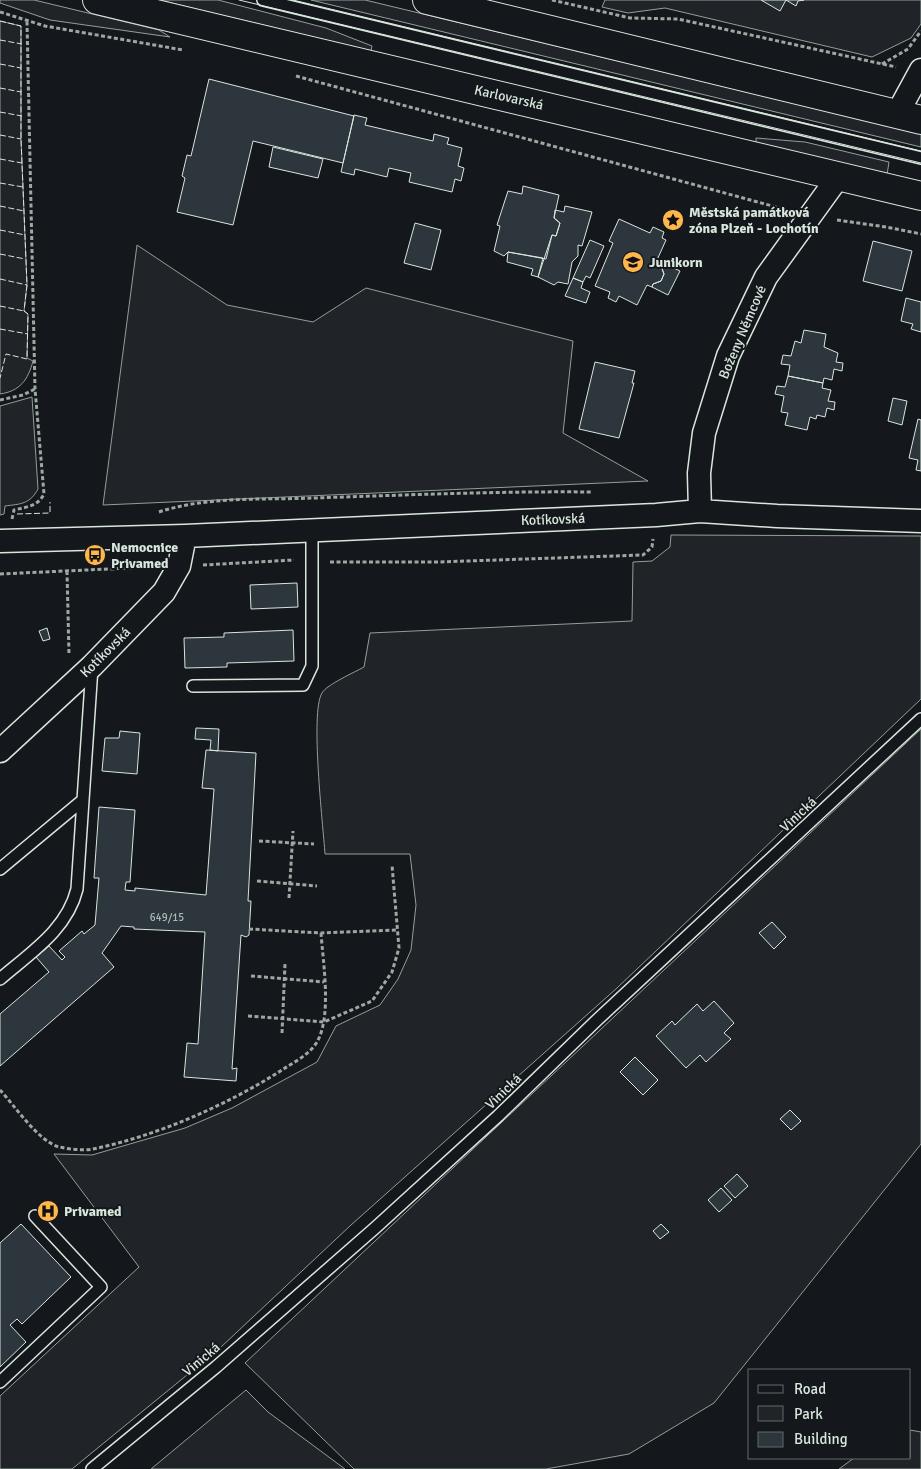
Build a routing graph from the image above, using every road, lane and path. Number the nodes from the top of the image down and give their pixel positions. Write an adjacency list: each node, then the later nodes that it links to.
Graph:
1 (97, 0): 14 (main road, Karlovarská)
2 (263, 0): 13 (lane)
3 (427, 0): 12 (main road)
4 (552, 0): 9 (path)
5 (0, 12): 6 (path)
6 (27, 22): 8 (path); 22 (path)
7 (921, 31): 9 (path)
8 (185, 50)
9 (882, 64): 10 (path)
10 (920, 71): 12 (street)
11 (294, 76): 16 (path)
12 (909, 116)
13 (921, 158)
14 (839, 176): 15 (main road, Karlovarská); 17 (street, Boženy Němcové)
15 (921, 196)
16 (778, 208): 17 (path); 19 (path)
17 (810, 215): 18 (path); 25 (street, Boženy Němcové)
18 (839, 220): 20 (path); 21 (path)
19 (779, 224)
20 (832, 226)
21 (921, 234)
22 (35, 389): 23 (path); 28 (path)
23 (0, 400)
24 (598, 492): 26 (path)
25 (700, 511): 27 (street, Kotíkovská); 30 (street, Kotíkovská)
26 (154, 514)
27 (656, 515): 31 (street, Kotíkovská); 34 (path)
28 (11, 521): 29 (path); 32 (path)
29 (21, 521)
30 (921, 521)
31 (312, 529): 33 (street, Kotíkovská); 34 (lane)
32 (3, 531): 33 (street, Kotíkovská)
33 (185, 536): 35 (street, Kotíkovská)
34 (312, 559): 35 (path); 39 (lane)
35 (179, 566): 36 (path); 38 (street, Kotíkovská)
36 (67, 571): 37 (path); 40 (path)
37 (0, 574)
38 (92, 666): 40 (street, Kotíkovská); 43 (lane)
39 (193, 686)
40 (69, 687): 42 (street, Kotíkovská)
41 (921, 720): 69 (lane, Vinická)
42 (0, 751)
43 (83, 800): 49 (lane); 59 (lane)
44 (293, 831): 46 (path)
45 (259, 841): 46 (path)
46 (292, 842): 47 (path); 51 (path)
47 (314, 844)
48 (392, 865): 55 (path)
49 (0, 869)
50 (256, 881): 51 (path)
51 (290, 884): 52 (path); 53 (path)
52 (317, 886)
53 (289, 898)
54 (249, 929): 56 (path)
55 (397, 930): 56 (path); 64 (path)
56 (321, 933): 61 (path)
57 (285, 964): 60 (path)
58 (251, 976): 60 (path)
59 (0, 979)
60 (285, 979): 61 (path); 63 (path)
61 (324, 982): 64 (path)
62 (248, 1016): 63 (path)
63 (283, 1019): 64 (path); 65 (path)
64 (324, 1022): 66 (path)
65 (282, 1033)
66 (0, 1090)
67 (35, 1216): 68 (lane)
68 (0, 1382)
69 (92, 1469)

